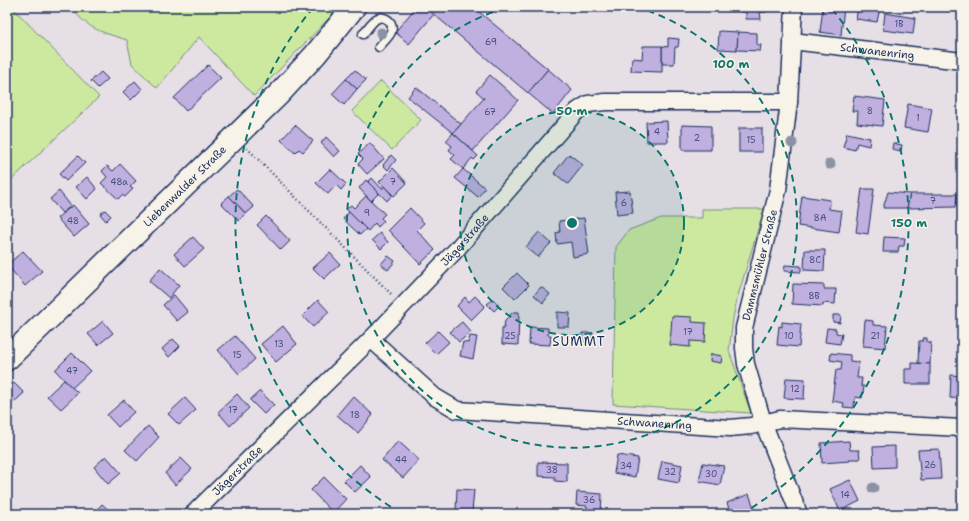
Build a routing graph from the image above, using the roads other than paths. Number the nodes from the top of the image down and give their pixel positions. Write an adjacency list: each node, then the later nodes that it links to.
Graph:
1 (354, 7): 9 (main road, Liebenwalder Straße)
2 (794, 7): 4 (street, Dammsmühler Straße)
3 (363, 34): 5 (lane)
4 (792, 42): 6 (street, Schwanenring); 7 (street, Dammsmühler Straße)
5 (379, 47)
6 (962, 62)
7 (789, 102): 8 (street, Jägerstraße); 10 (street, Dammsmühler Straße)
8 (371, 339): 10 (street, Schwanenring); 12 (street, Jägerstraße)
9 (7, 359)
10 (763, 422): 11 (street, Schwanenring); 13 (street, Dammsmühler Straße)
11 (962, 428)
12 (192, 514)
13 (799, 514)

